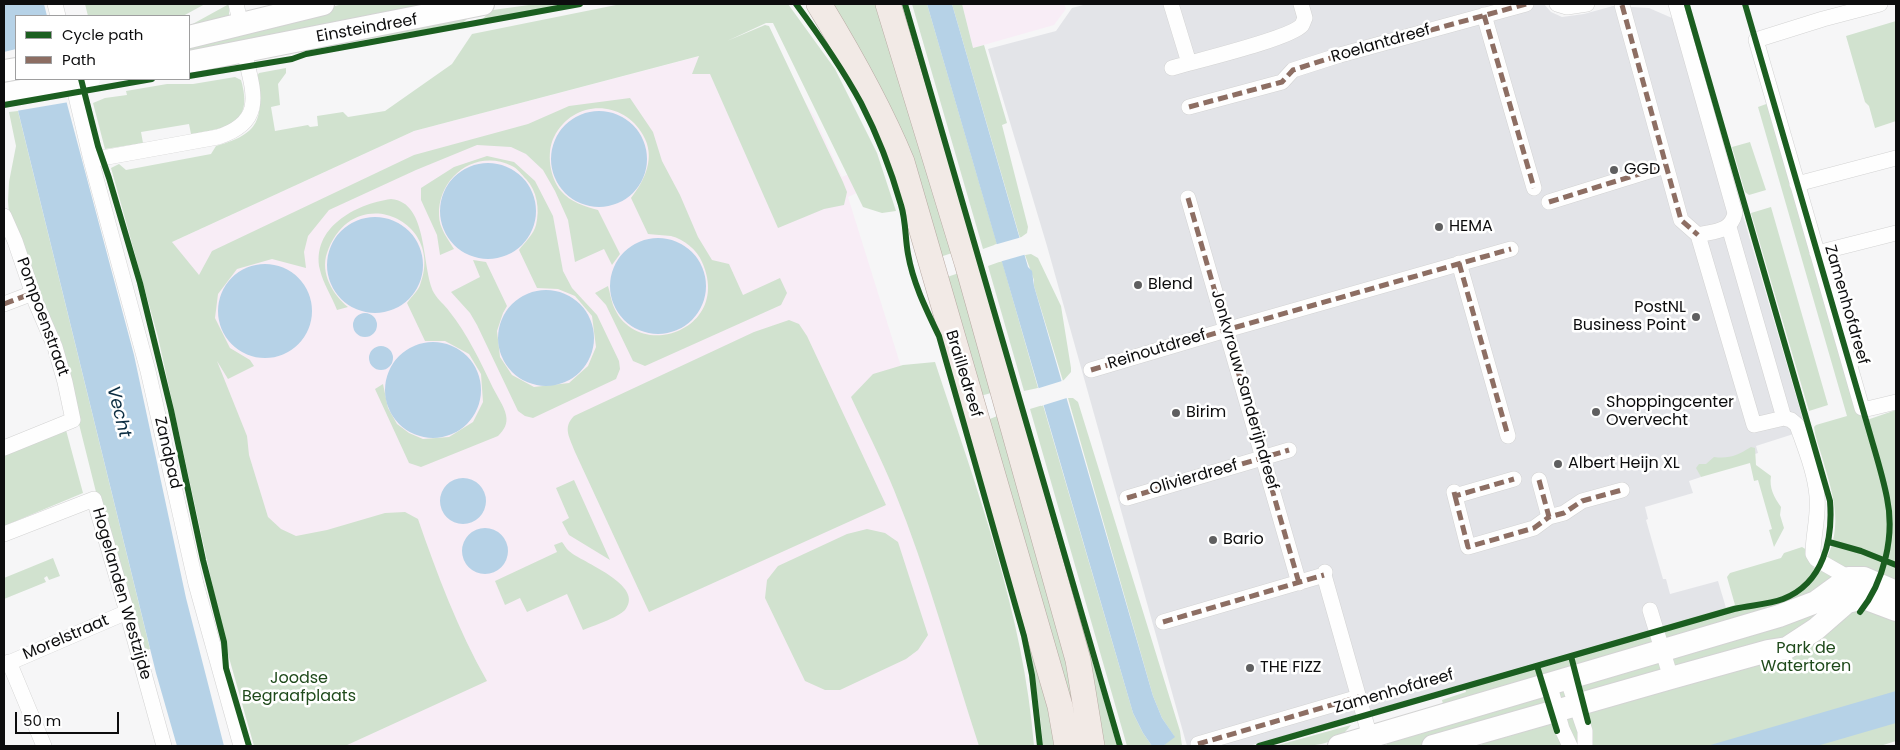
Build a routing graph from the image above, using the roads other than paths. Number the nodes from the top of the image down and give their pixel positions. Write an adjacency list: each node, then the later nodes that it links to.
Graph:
1 (323, 4): 13 (street, Einsteindreef)
2 (482, 4): 16 (street, Einsteindreef)
3 (819, 4): 39 (main road, Brailledreef)
4 (888, 4): 37 (main road, Brailledreef)
5 (1172, 4): 18 (street)
6 (1301, 4): 18 (street)
7 (1526, 4): 14 (street, Roelantdreef)
8 (1557, 4): 9 (street)
9 (1587, 4)
10 (1676, 4): 32 (street)
11 (1880, 4): 27 (street, Zamenhofdreef)
12 (1622, 5): 26 (street)
13 (239, 14): 15 (street, Einsteindreef)
14 (1484, 15): 23 (street, Roelantdreef); 28 (street)
15 (190, 37)
16 (244, 51): 17 (street, Einsteindreef); 25 (street)
17 (190, 62)
18 (1189, 63): 19 (street)
19 (1172, 68)
20 (72, 80): 25 (street, Zandpad)
21 (85, 80): 22 (street, bridge)
22 (4, 94)
23 (1189, 107)
24 (1896, 158): 27 (street)
25 (91, 160): 74 (street, Zandpad)
26 (1665, 166): 30 (street); 34 (street)
27 (1797, 184): 36 (street, Zamenhofdreef)
28 (1534, 188)
29 (1188, 198): 42 (street, Jonkvrouw Sanderijndreef)
30 (1549, 202)
31 (4, 216): 40 (street, Pompoenstraat)
32 (1729, 227): 34 (street); 45 (street)
33 (1896, 234): 36 (street)
34 (1698, 235): 45 (street)
35 (1511, 249): 38 (street)
36 (1817, 253): 44 (street, Zamenhofdreef)
37 (967, 263): 39 (main road); 76 (main road, Brailledreef)
38 (1459, 263): 42 (street, Reinoutdreef); 46 (street)
39 (934, 272): 75 (main road, Brailledreef)
40 (33, 293): 41 (street); 47 (street, Pompoenstraat)
41 (4, 304)
42 (1226, 330): 43 (street, Reinoutdreef); 49 (street, Jonkvrouw Sanderijndreef)
43 (1090, 370)
44 (1896, 402)
45 (1784, 418): 56 (street)
46 (1508, 436)
47 (4, 448)
48 (1289, 450): 49 (street, Olivierdreef)
49 (1263, 458): 53 (street, Olivierdreef); 57 (street, Jonkvrouw Sanderijndreef)
50 (1514, 479): 54 (street)
51 (1538, 480): 54 (street)
52 (1622, 490): 54 (street)
53 (1127, 498)
54 (1548, 517)
55 (4, 534): 62 (street, Hogelanden Westzijde)
56 (1849, 578): 58 (street); 59 (street); 64 (street)
57 (1299, 583): 63 (street); 68 (street)
58 (1896, 592)
59 (1864, 598): 61 (street); 66 (street)
60 (1650, 610): 64 (street)
61 (1896, 610)
62 (127, 612): 65 (street, Morelstraat); 73 (street, Hogelanden Westzijde)
63 (1163, 622)
64 (1662, 650): 66 (street); 67 (street)
65 (6, 664): 72 (street)
66 (1670, 678): 69 (street)
67 (1558, 680): 69 (street); 70 (street)
68 (1359, 697): 70 (street); 71 (street)
69 (1566, 708): 78 (street); 79 (street); 80 (street)
70 (1372, 741): 77 (street)
71 (1198, 744)
72 (44, 746)
73 (164, 746)
74 (241, 746)
75 (1067, 746)
76 (1092, 746)
77 (1338, 746)
78 (1433, 746)
79 (1570, 746)
80 (1585, 746)

